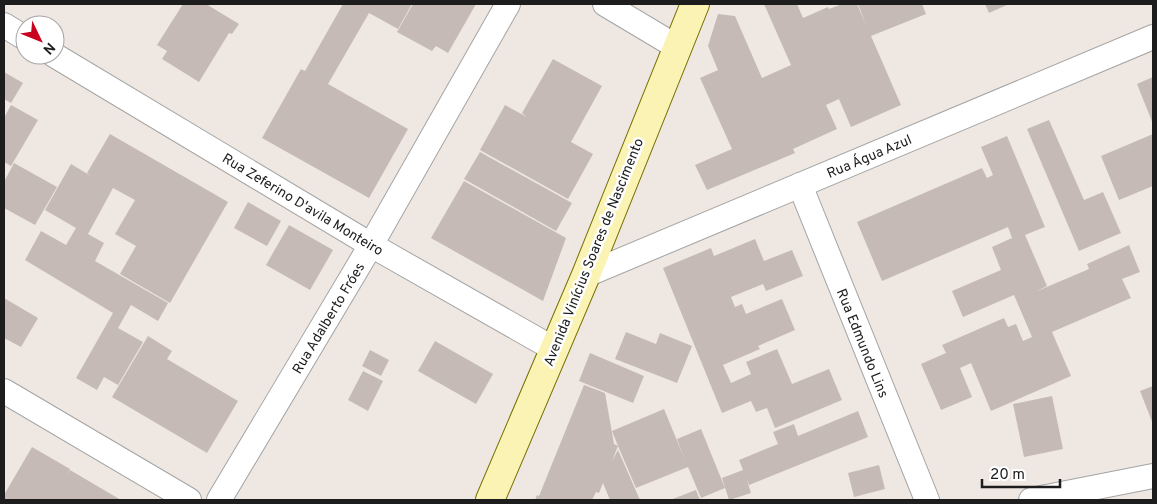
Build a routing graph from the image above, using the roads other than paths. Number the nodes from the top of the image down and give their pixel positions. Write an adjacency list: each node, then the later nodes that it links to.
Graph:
1 (508, 4): 10 (street, Rua Adalberto Fróes)
2 (605, 4): 7 (street)
3 (695, 4): 7 (street, Avenida Vinícius Soares de Nascimento)
4 (4, 25): 5 (street)
5 (15, 32)
6 (1153, 37): 9 (street, Rua Água Azul)
7 (677, 47): 11 (street, Avenida Vinícius Soares de Nascimento)
8 (65, 62): 10 (street, Rua Zeferino D'avila Monteiro)
9 (800, 185): 11 (street, Rua Água Azul); 18 (street, Rua Edmundo Lins)
10 (371, 245): 12 (street, Rua Zeferino D'avila Monteiro); 16 (street, Rua Adalberto Fróes)
11 (586, 275): 12 (street, Avenida Vinícius Soares de Nascimento)
12 (554, 349): 17 (street, Avenida Vinícius Soares de Nascimento)
13 (4, 391): 15 (street)
14 (1153, 476): 19 (street)
15 (188, 500)
16 (219, 500)
17 (490, 500)
18 (926, 500)
19 (1031, 500)

